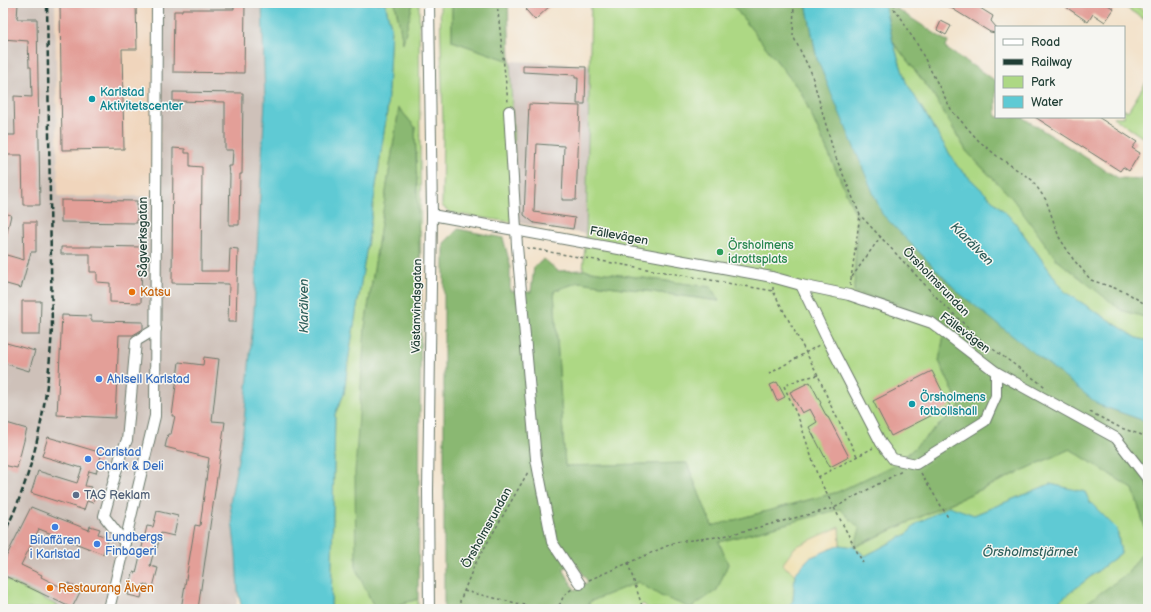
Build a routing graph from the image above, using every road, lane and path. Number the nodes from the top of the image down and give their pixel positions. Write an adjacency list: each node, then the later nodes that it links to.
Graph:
1 (157, 3): 20 (street, Sågverksgatan)
2 (429, 3): 9 (street, Västanvindsgatan)
3 (497, 3): 8 (path)
4 (794, 3): 10 (path)
5 (895, 3): 19 (path)
6 (1142, 3): 7 (path)
7 (1148, 7)
8 (509, 112): 11 (street)
9 (432, 215): 11 (street, Fällevägen); 44 (street, Västanvindsgatan)
10 (860, 215): 12 (path, Örsholmsrundan); 15 (path)
11 (516, 230): 13 (street); 14 (street, Fällevägen)
12 (881, 236): 15 (path); 26 (path, Örsholmsrundan)
13 (517, 246): 17 (path); 41 (street)
14 (772, 277): 16 (street, Fällevägen); 17 (path)
15 (851, 279): 18 (path)
16 (801, 285): 18 (street, Fällevägen); 21 (street)
17 (773, 291): 22 (path)
18 (849, 295): 23 (street, Fällevägen)
19 (1148, 306)
20 (156, 329): 38 (street, Sågverksgatan); 38 (street)
21 (827, 340): 22 (path); 29 (street)
22 (806, 352): 24 (path); 25 (path)
23 (996, 372): 31 (street); 35 (street, Fällevägen)
24 (769, 374)
25 (818, 375): 30 (path); 34 (path)
26 (1047, 389)
27 (1087, 410): 28 (path)
28 (1148, 437)
29 (881, 444): 30 (path); 31 (street)
30 (857, 456): 34 (path)
31 (916, 464): 37 (path)
32 (902, 471): 36 (path)
33 (529, 472): 42 (path, Örsholmsrundan)
34 (818, 476): 36 (path)
35 (1148, 481)
36 (834, 508): 39 (path); 40 (path)
37 (949, 519)
38 (125, 543): 43 (street, Sågverksgatan)
39 (628, 563): 41 (path); 48 (path)
40 (863, 564)
41 (580, 584): 47 (path)
42 (464, 591): 45 (path, Örsholmsrundan); 46 (path)
43 (109, 609)
44 (429, 609)
45 (460, 609)
46 (542, 609)
47 (554, 609)
48 (643, 609)

